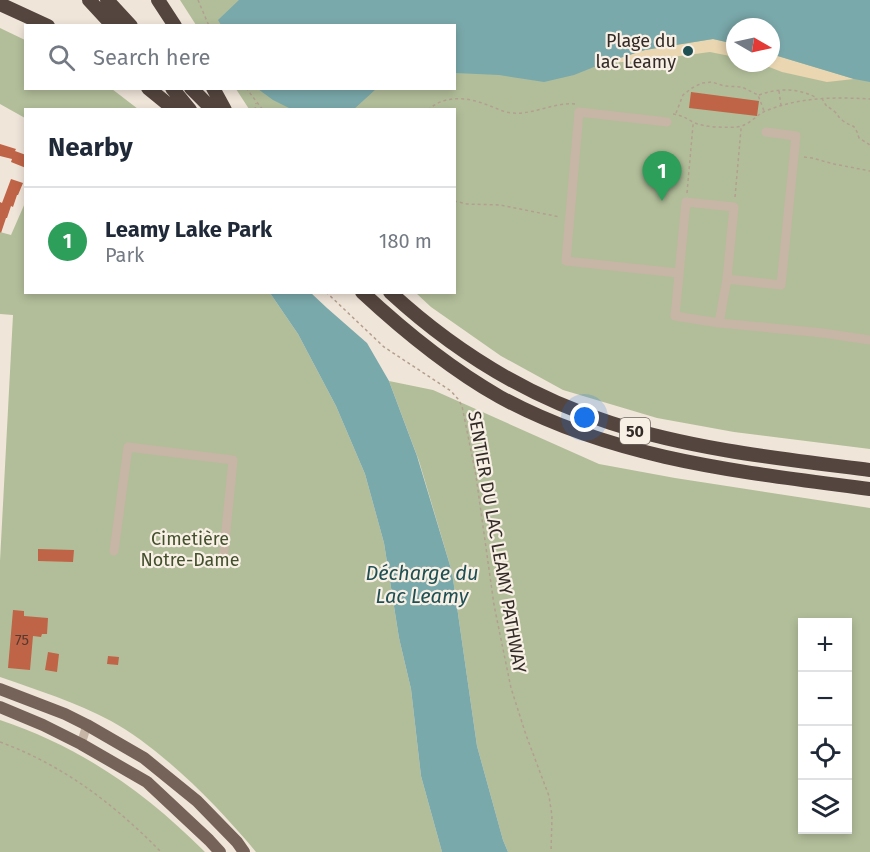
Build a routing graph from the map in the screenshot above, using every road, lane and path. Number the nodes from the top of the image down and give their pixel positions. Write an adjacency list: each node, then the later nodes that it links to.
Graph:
1 (89, 0): 7 (highway)
2 (107, 0): 8 (highway)
3 (158, 0): 9 (highway)
4 (198, 0): 10 (path)
5 (0, 4): 6 (highway)
6 (44, 24)
7 (111, 24)
8 (129, 24)
9 (174, 24)
10 (208, 24)
11 (150, 90): 24 (highway)
12 (174, 90): 25 (highway)
13 (193, 90): 26 (highway)
14 (214, 90): 27 (highway)
15 (248, 90): 21 (path)
16 (779, 90): 17 (path); 19 (path); 23 (path)
17 (758, 95): 31 (path); 32 (path)
18 (822, 98): 19 (path); 20 (path); 37 (path)
19 (817, 99): 23 (path)
20 (870, 99)
21 (257, 102): 28 (path); 29 (path)
22 (584, 105): 30 (path)
23 (781, 106): 31 (path)
24 (173, 108)
25 (188, 108)
26 (211, 108)
27 (224, 108)
28 (256, 108)
29 (262, 108)
30 (431, 108)
31 (765, 111): 35 (path)
32 (676, 115): 33 (path); 34 (path)
33 (667, 118): 43 (lane)
34 (695, 123): 35 (path); 41 (path)
35 (739, 127): 42 (path)
36 (766, 132): 38 (lane)
37 (870, 145)
38 (794, 156): 39 (path); 45 (lane)
39 (870, 171)
40 (456, 201): 43 (path)
41 (686, 202): 42 (lane); 44 (lane)
42 (734, 207): 45 (lane)
43 (570, 218): 44 (lane)
44 (678, 273): 49 (lane)
45 (727, 279): 49 (lane)
46 (328, 294): 63 (path, SENTIER DU LAC LEAMY PATHWAY)
47 (364, 294): 52 (highway, 50)
48 (392, 294): 51 (highway, 50)
49 (719, 323): 50 (lane)
50 (870, 340)
51 (870, 470)
52 (870, 489)
53 (114, 551): 54 (lane)
54 (223, 561)
55 (0, 689): 57 (main road)
56 (0, 707): 59 (main road)
57 (87, 725): 59 (lane); 62 (main road)
58 (0, 742): 60 (path)
59 (81, 744): 61 (main road)
60 (161, 852)
61 (220, 852)
62 (244, 852)
63 (551, 852)

